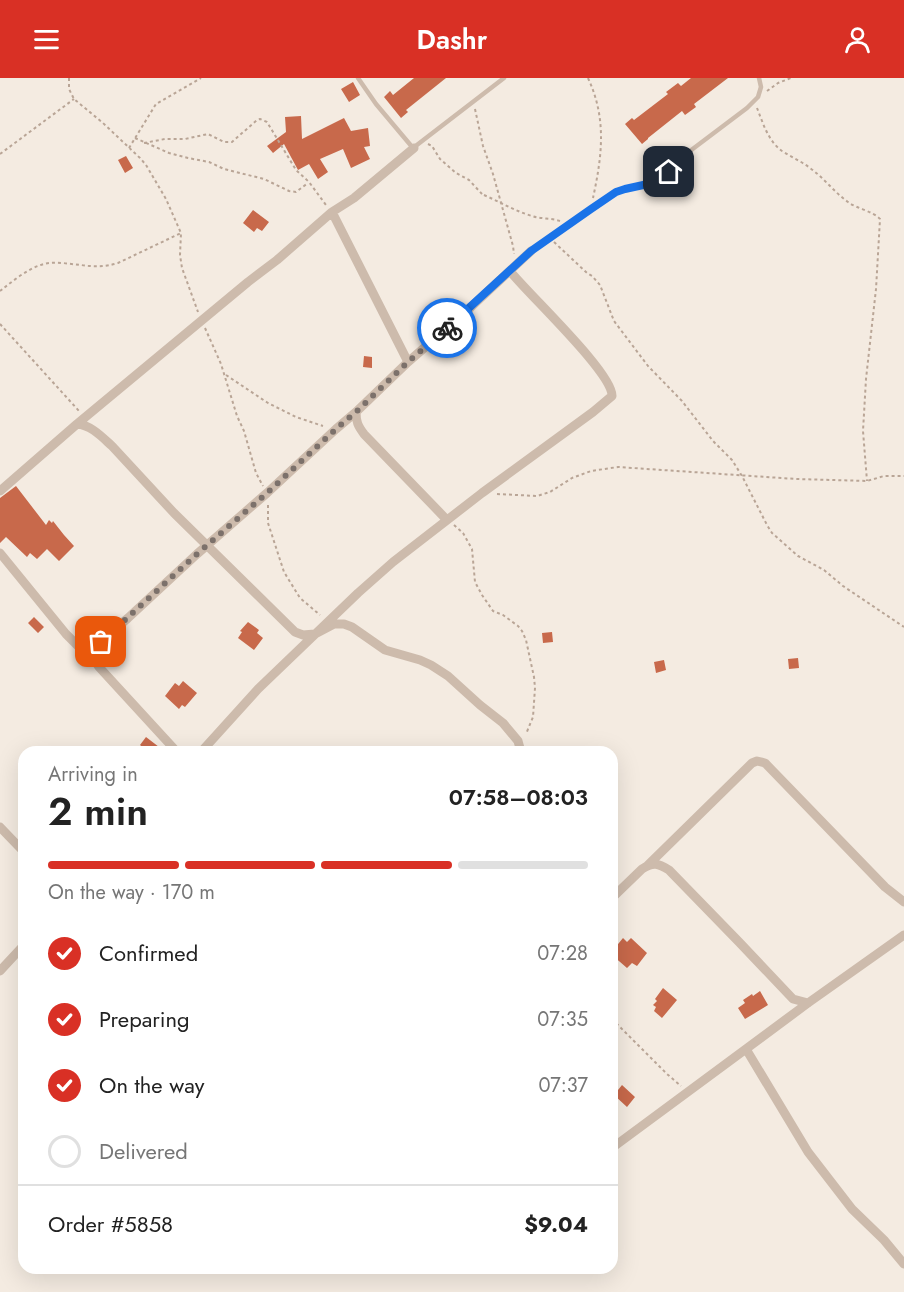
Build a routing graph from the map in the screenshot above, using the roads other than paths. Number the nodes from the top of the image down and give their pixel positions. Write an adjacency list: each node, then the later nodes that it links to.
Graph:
1 (358, 78): 4 (lane)
2 (759, 78): 6 (lane)
3 (501, 79): 4 (lane)
4 (416, 146): 5 (street)
5 (332, 212): 8 (street); 10 (street)
6 (531, 251): 7 (street)
7 (510, 271): 8 (street); 12 (street)
8 (408, 362): 9 (street)
9 (356, 412): 12 (street); 13 (street)
10 (80, 421): 11 (street); 13 (street)
11 (0, 491)
12 (447, 520): 15 (street)
13 (207, 545): 15 (street); 16 (street)
14 (0, 553): 16 (street)
15 (315, 634): 18 (street); 19 (street)
16 (92, 649): 17 (street)
17 (171, 746)
18 (206, 746)
19 (520, 746)
20 (0, 826): 21 (street)
21 (18, 846)
22 (647, 866): 23 (street); 24 (street); 28 (street)
23 (618, 892)
24 (904, 902)
25 (904, 935): 28 (street)
26 (18, 952): 27 (street)
27 (0, 971)
28 (808, 1003): 29 (street)
29 (746, 1049): 30 (street); 31 (street)
30 (618, 1144)
31 (904, 1264)

